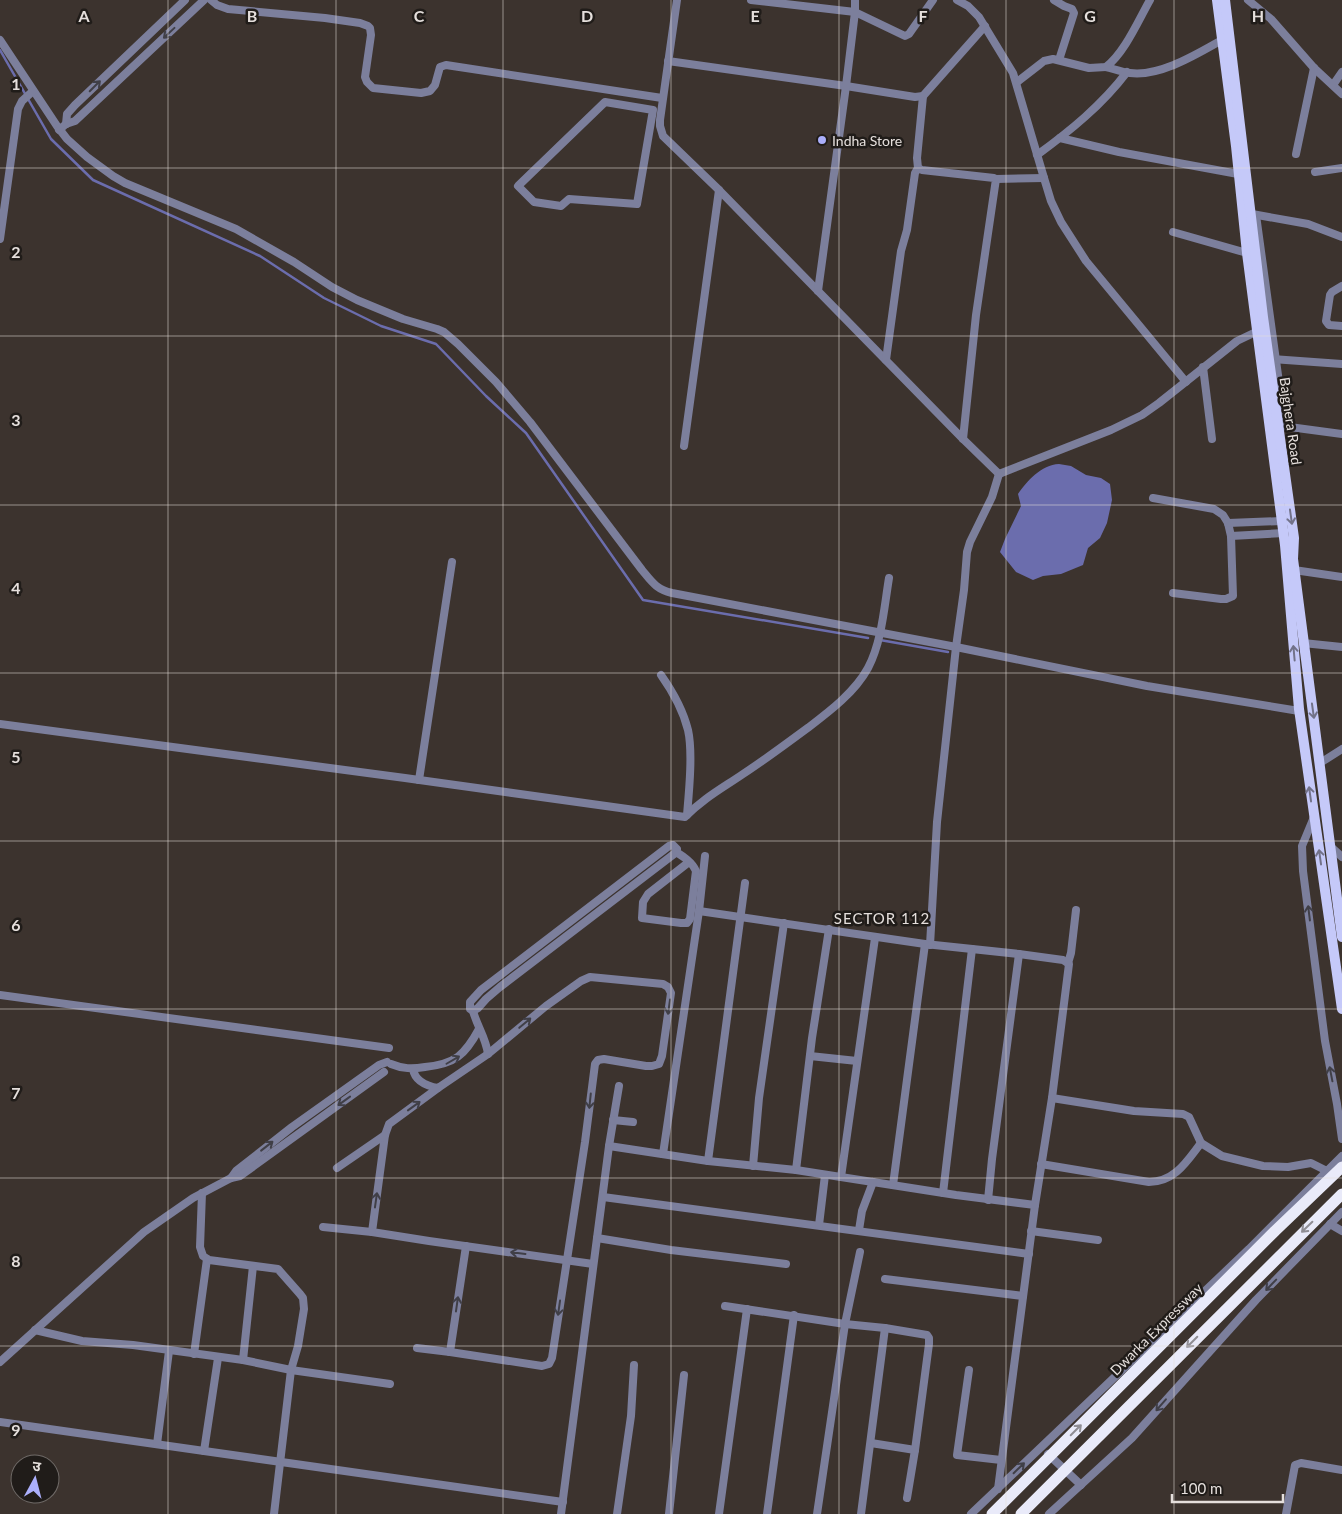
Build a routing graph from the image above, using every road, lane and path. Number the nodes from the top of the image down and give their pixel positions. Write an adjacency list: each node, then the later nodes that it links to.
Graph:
1 (185, 0): 33 (street, one-way to 1)
2 (204, 0): 33 (street, one-way to 33)
3 (210, 0): 32 (street)
4 (677, 0): 21 (street)
5 (751, 0): 16 (street)
6 (855, 0): 16 (street)
7 (933, 0): 16 (street)
8 (956, 0): 15 (street)
9 (976, 0): 15 (street)
10 (1054, 0): 20 (street)
11 (1150, 0): 22 (street)
12 (1217, 0): 19 (main road, Bajghera Road)
13 (1225, 0): 47 (main road, Bajghera Road)
14 (1248, 0): 23 (street)
15 (972, 9): 17 (street)
16 (855, 12): 28 (street)
17 (985, 26): 26 (street); 31 (street)
18 (0, 40): 29 (street)
19 (1222, 40): 24 (street); 43 (main road, Bajghera Road)
20 (1059, 60): 22 (street); 26 (street)
21 (668, 61): 28 (street); 32 (street)
22 (1106, 67): 24 (street)
23 (1314, 68): 27 (street); 38 (street)
24 (1127, 72): 37 (street)
25 (1342, 72): 27 (street)
26 (1017, 82): 39 (street)
27 (1332, 85): 30 (street)
28 (846, 86): 31 (street); 53 (street)
29 (33, 91): 36 (street); 50 (street)
30 (1342, 94)
31 (923, 96): 40 (street)
32 (662, 98): 35 (street)
33 (66, 124): 36 (street)
34 (651, 125): 34 (street); 35 (street)
35 (660, 126): 46 (street)
36 (59, 130): 79 (street)
37 (1060, 138): 39 (street); 43 (street)
38 (1296, 154)
39 (1037, 155): 44 (street)
40 (918, 168): 45 (street); 59 (street)
41 (1342, 168): 42 (street)
42 (1315, 172)
43 (1238, 174): 51 (main road, Bajghera Road)
44 (1044, 178): 45 (street); 62 (street)
45 (996, 180): 65 (street)
46 (720, 190): 53 (street); 67 (street)
47 (1253, 214): 49 (street); 57 (main road, Bajghera Road); 58 (street)
48 (1174, 232): 51 (street)
49 (1342, 237)
50 (0, 239)
51 (1247, 253): 57 (main road, Bajghera Road)
52 (1342, 286): 54 (street)
53 (818, 292): 59 (street)
54 (1331, 294): 55 (street); 56 (street)
55 (1342, 295)
56 (1342, 326)
57 (1261, 330): 58 (main road, Bajghera Road); 61 (street); 70 (main road, Bajghera Road)
58 (1273, 359): 60 (street); 63 (main road, Bajghera Road)
59 (886, 360): 65 (street)
60 (1342, 364)
61 (1203, 368): 62 (street); 66 (street)
62 (1186, 382): 68 (street)
63 (1281, 425): 64 (street); 75 (main road, Bajghera Road, one-way to 75)
64 (1342, 434)
65 (962, 439): 68 (street)
66 (1212, 439)
67 (684, 446)
68 (999, 474): 81 (street)
69 (1153, 498): 71 (street)
70 (1282, 521): 71 (street); 72 (main road, Bajghera Road)
71 (1228, 523): 73 (street)
72 (1284, 534): 73 (street); 84 (main road, Bajghera Road, one-way to 72)
73 (1231, 536): 78 (street)
74 (452, 562): 90 (street)
75 (1294, 570): 76 (street); 80 (main road, Bajghera Road)
76 (1342, 577)
77 (889, 578): 79 (street)
78 (1173, 593)
79 (879, 633): 81 (street); 91 (street)
80 (1303, 643): 82 (street); 85 (main road, Bajghera Road)
81 (956, 647): 86 (street); 106 (street)
82 (1342, 647)
83 (661, 675): 91 (street)
84 (1296, 679): 85 (main road); 86 (main road, Bajghera Road)
85 (1308, 680): 89 (main road, Bajghera Road, one-way to 89)
86 (1299, 711): 92 (main road, Bajghera Road, one-way to 86)
87 (0, 724): 90 (street)
88 (1342, 749): 89 (street)
89 (1320, 763): 93 (main road, Bajghera Road)
90 (419, 780): 91 (street)
91 (687, 815)
92 (1314, 816): 113 (main road, Bajghera Road, one-way to 92); 129 (street, one-way to 92)
93 (1330, 846): 96 (street); 104 (main road, Bajghera Road)
94 (676, 852): 97 (street); 110 (street); 111 (street)
95 (705, 856): 100 (street)
96 (1342, 857)
97 (690, 862): 97 (street)
98 (745, 883): 101 (street)
99 (1076, 910): 109 (street)
100 (699, 911): 101 (street); 132 (street)
101 (741, 917): 102 (street); 134 (street)
102 (784, 923): 103 (street); 136 (street)
103 (829, 929): 105 (street); 118 (street)
104 (1342, 937)
105 (875, 938): 106 (street); 119 (street)
106 (927, 945): 107 (street); 144 (street)
107 (972, 949): 108 (street); 145 (street)
108 (1019, 954): 109 (street); 149 (street)
109 (1068, 963): 125 (street)
110 (508, 969): 111 (street); 114 (street)
111 (513, 977): 114 (street)
112 (0, 995): 116 (street)
113 (1342, 1009)
114 (474, 1011): 115 (street)
115 (479, 1029): 117 (street); 120 (street, one-way to 115)
116 (389, 1048)
117 (488, 1054): 124 (street); 165 (street, one-way to 165)
118 (810, 1056): 119 (street); 139 (street)
119 (857, 1062): 142 (street)
120 (413, 1069): 122 (street); 124 (street)
121 (384, 1072): 122 (street)
122 (360, 1084): 146 (street)
123 (618, 1086): 126 (street)
124 (438, 1088): 128 (street, one-way to 124)
125 (1052, 1098): 130 (street); 135 (street)
126 (613, 1120): 127 (street); 131 (street)
127 (633, 1122)
128 (385, 1135): 138 (street); 157 (street, one-way to 128)
129 (1342, 1140)
130 (1201, 1143): 135 (street); 140 (street)
131 (608, 1146): 132 (street); 148 (street)
132 (663, 1154): 134 (street)
133 (1342, 1156): 140 (street)
134 (708, 1161): 136 (street)
135 (1041, 1164): 150 (street)
136 (752, 1166): 139 (street)
137 (1342, 1166): 211 (highway, Dwarka Expressway, one-way to 137, bridge)
138 (337, 1168)
139 (796, 1170): 141 (street)
140 (1327, 1171): 192 (street)
141 (825, 1175): 142 (street); 153 (street)
142 (841, 1177): 143 (street)
143 (873, 1182): 144 (street); 155 (street)
144 (893, 1185): 145 (street)
145 (943, 1193): 149 (street)
146 (202, 1194): 164 (street); 176 (street)
147 (1342, 1194): 212 (highway, one-way to 212, bridge)
148 (603, 1197): 153 (street); 159 (street)
149 (988, 1200): 150 (street)
150 (1035, 1205): 158 (street)
151 (1342, 1212): 152 (street)
152 (1330, 1224): 156 (street); 198 (street, one-way to 198)
153 (819, 1225): 155 (street)
154 (323, 1227): 157 (street)
155 (859, 1230): 163 (street)
156 (1342, 1231)
157 (372, 1232): 161 (street)
158 (1031, 1232): 160 (street); 163 (street)
159 (596, 1238): 166 (street); 167 (street)
160 (1098, 1240)
161 (466, 1246): 165 (street, one-way to 161); 179 (street, one-way to 161)
162 (860, 1252): 174 (street)
163 (1028, 1254): 170 (street)
164 (207, 1259): 168 (street); 180 (street)
165 (566, 1260): 166 (street); 179 (street, one-way to 179)
166 (593, 1264): 201 (street)
167 (786, 1264)
168 (253, 1266): 182 (street); 185 (street)
169 (885, 1279): 170 (street)
170 (1023, 1296): 195 (street)
171 (725, 1306): 172 (street)
172 (746, 1308): 173 (street); 206 (street)
173 (794, 1315): 174 (street); 207 (street)
174 (845, 1324): 175 (street); 208 (street)
175 (884, 1328): 191 (street); 193 (street)
176 (36, 1330): 178 (street); 183 (street)
177 (417, 1348): 179 (street)
178 (170, 1351): 180 (street); 190 (street)
179 (450, 1352)
180 (194, 1354): 181 (street)
181 (218, 1358): 182 (street); 194 (street)
182 (243, 1360): 185 (street)
183 (0, 1362)
184 (634, 1366): 204 (street)
185 (292, 1370): 188 (street); 196 (street)
186 (969, 1370): 195 (street)
187 (684, 1375): 205 (street)
188 (390, 1384)
189 (0, 1422): 190 (street)
190 (157, 1444): 194 (street)
191 (871, 1444): 193 (street); 209 (street)
192 (1041, 1448): 198 (street); 199 (street, one-way to 192)
193 (915, 1450): 200 (street)
194 (204, 1451): 196 (street)
195 (1001, 1460): 199 (street)
196 (281, 1462): 201 (street); 202 (street)
197 (1342, 1470): 214 (street)
198 (1082, 1485): 213 (street)
199 (998, 1490): 210 (street)
200 (907, 1498)
201 (563, 1502): 203 (street)
202 (274, 1514)
203 (561, 1514)
204 (617, 1514)
205 (669, 1514)
206 (719, 1514)
207 (767, 1514)
208 (817, 1514)
209 (861, 1514)
210 (971, 1514)
211 (992, 1514)
212 (1020, 1514)
213 (1049, 1514)
214 (1286, 1514)

